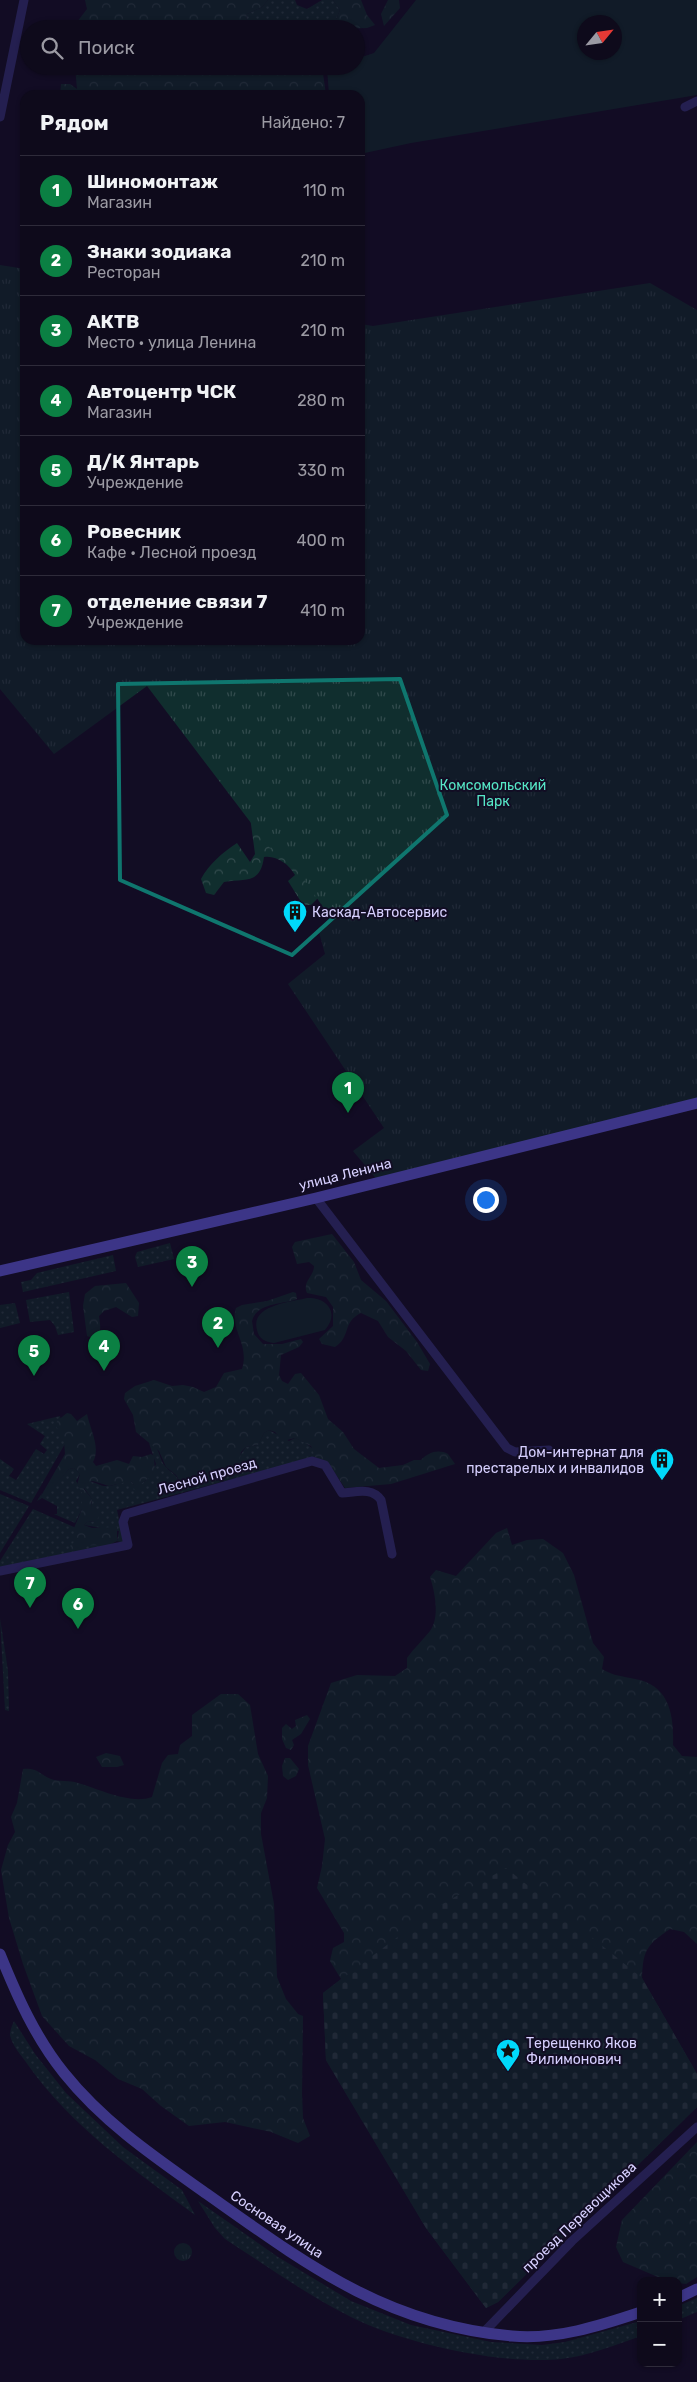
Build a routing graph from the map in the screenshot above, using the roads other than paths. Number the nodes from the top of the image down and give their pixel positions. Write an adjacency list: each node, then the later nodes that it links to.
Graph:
1 (24, 0): 4 (street)
2 (697, 101): 3 (street)
3 (685, 107)
4 (0, 117)
5 (697, 1103): 6 (street, улица Ленина)
6 (316, 1198): 7 (street, улица Ленина); 8 (street)
7 (0, 1271)
8 (548, 1450)
9 (392, 1554): 10 (street, Лесной проезд)
10 (0, 1572)
11 (0, 1954): 16 (street, Сосновая улица)
12 (697, 2127): 16 (street, проезд Перевощикова)
13 (697, 2290): 14 (street)
14 (682, 2296)
15 (637, 2313): 16 (street, Сосновая улица)
16 (484, 2332)

